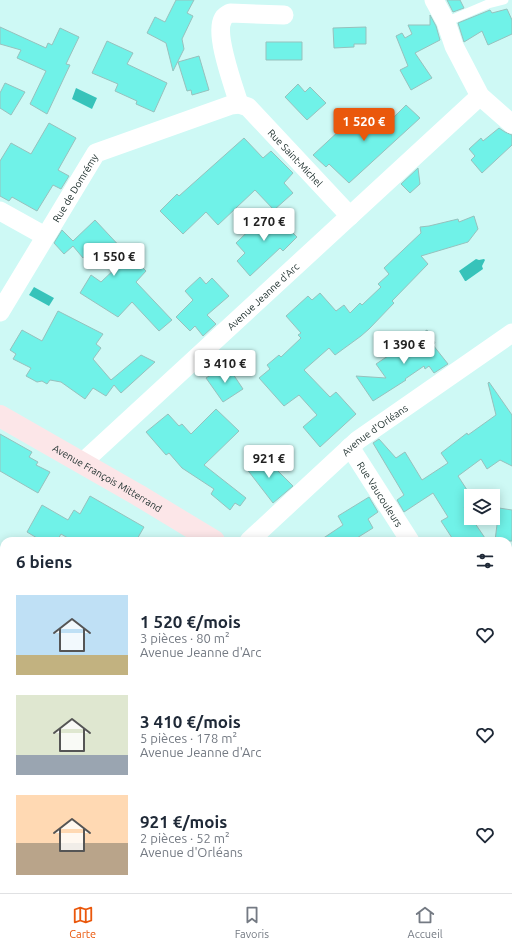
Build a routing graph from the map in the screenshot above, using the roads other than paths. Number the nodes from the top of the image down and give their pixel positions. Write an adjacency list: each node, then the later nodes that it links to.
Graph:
1 (434, 0): 4 (street)
2 (504, 0): 4 (lane)
3 (284, 15): 6 (street)
4 (446, 22): 5 (street)
5 (480, 96): 7 (street); 9 (street, Avenue Jeanne d'Arc)
6 (239, 104): 9 (street, Rue Saint-Michel); 10 (street, Rue de Domrémy)
7 (512, 124)
8 (0, 211): 10 (street)
9 (350, 216): 15 (street, Avenue Jeanne d'Arc)
10 (45, 236): 11 (street, Rue de Domrémy)
11 (0, 312)
12 (512, 333): 14 (street, Avenue d'Orléans)
13 (0, 416): 15 (main road, Avenue François Mitterrand)
14 (350, 447): 17 (street, Avenue d'Orléans); 18 (street, Rue Vaucouleurs)
15 (82, 463): 16 (main road, Avenue François Mitterrand)
16 (207, 537)
17 (252, 537)
18 (407, 537)

